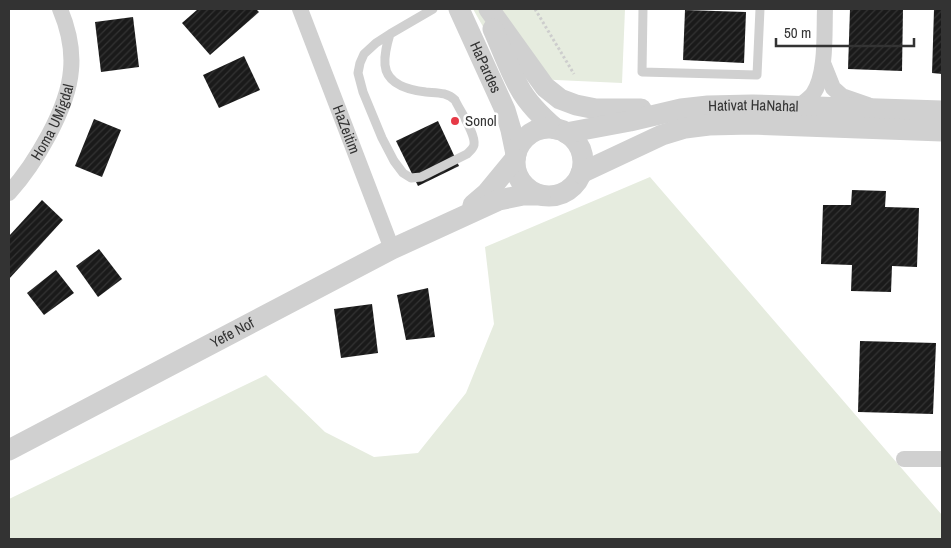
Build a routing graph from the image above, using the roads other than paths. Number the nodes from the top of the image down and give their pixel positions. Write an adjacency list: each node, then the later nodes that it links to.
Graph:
1 (60, 9): 20 (street, Homa UMigdal)
2 (300, 9): 23 (street, HaZeitim)
3 (433, 9): 10 (lane)
4 (459, 9): 18 (street, HaPardes)
5 (483, 9): 16 (street, HaPardes)
6 (489, 9): 13 (street)
7 (643, 9): 8 (lane)
8 (760, 9)
9 (825, 9): 11 (street)
10 (390, 34): 10 (lane)
11 (823, 63): 12 (street); 14 (street)
12 (798, 107): 13 (street, Hativat HaNahal); 14 (street, Hativat HaNahal)
13 (681, 109): 16 (street, Hativat HaNahal)
14 (882, 109): 15 (street, Hativat HaNahal)
15 (942, 111)
16 (561, 131): 18 (street); 19 (street)
17 (942, 131): 19 (street, Hativat HaNahal)
18 (515, 157): 21 (street); 22 (street, Yefe Nof)
19 (582, 173): 21 (street)
20 (9, 193)
21 (540, 195): 22 (street, Yefe Nof)
22 (458, 219): 23 (street, Yefe Nof)
23 (392, 249): 24 (street, Yefe Nof)
24 (9, 450)
25 (904, 459): 26 (street)
26 (942, 459)

